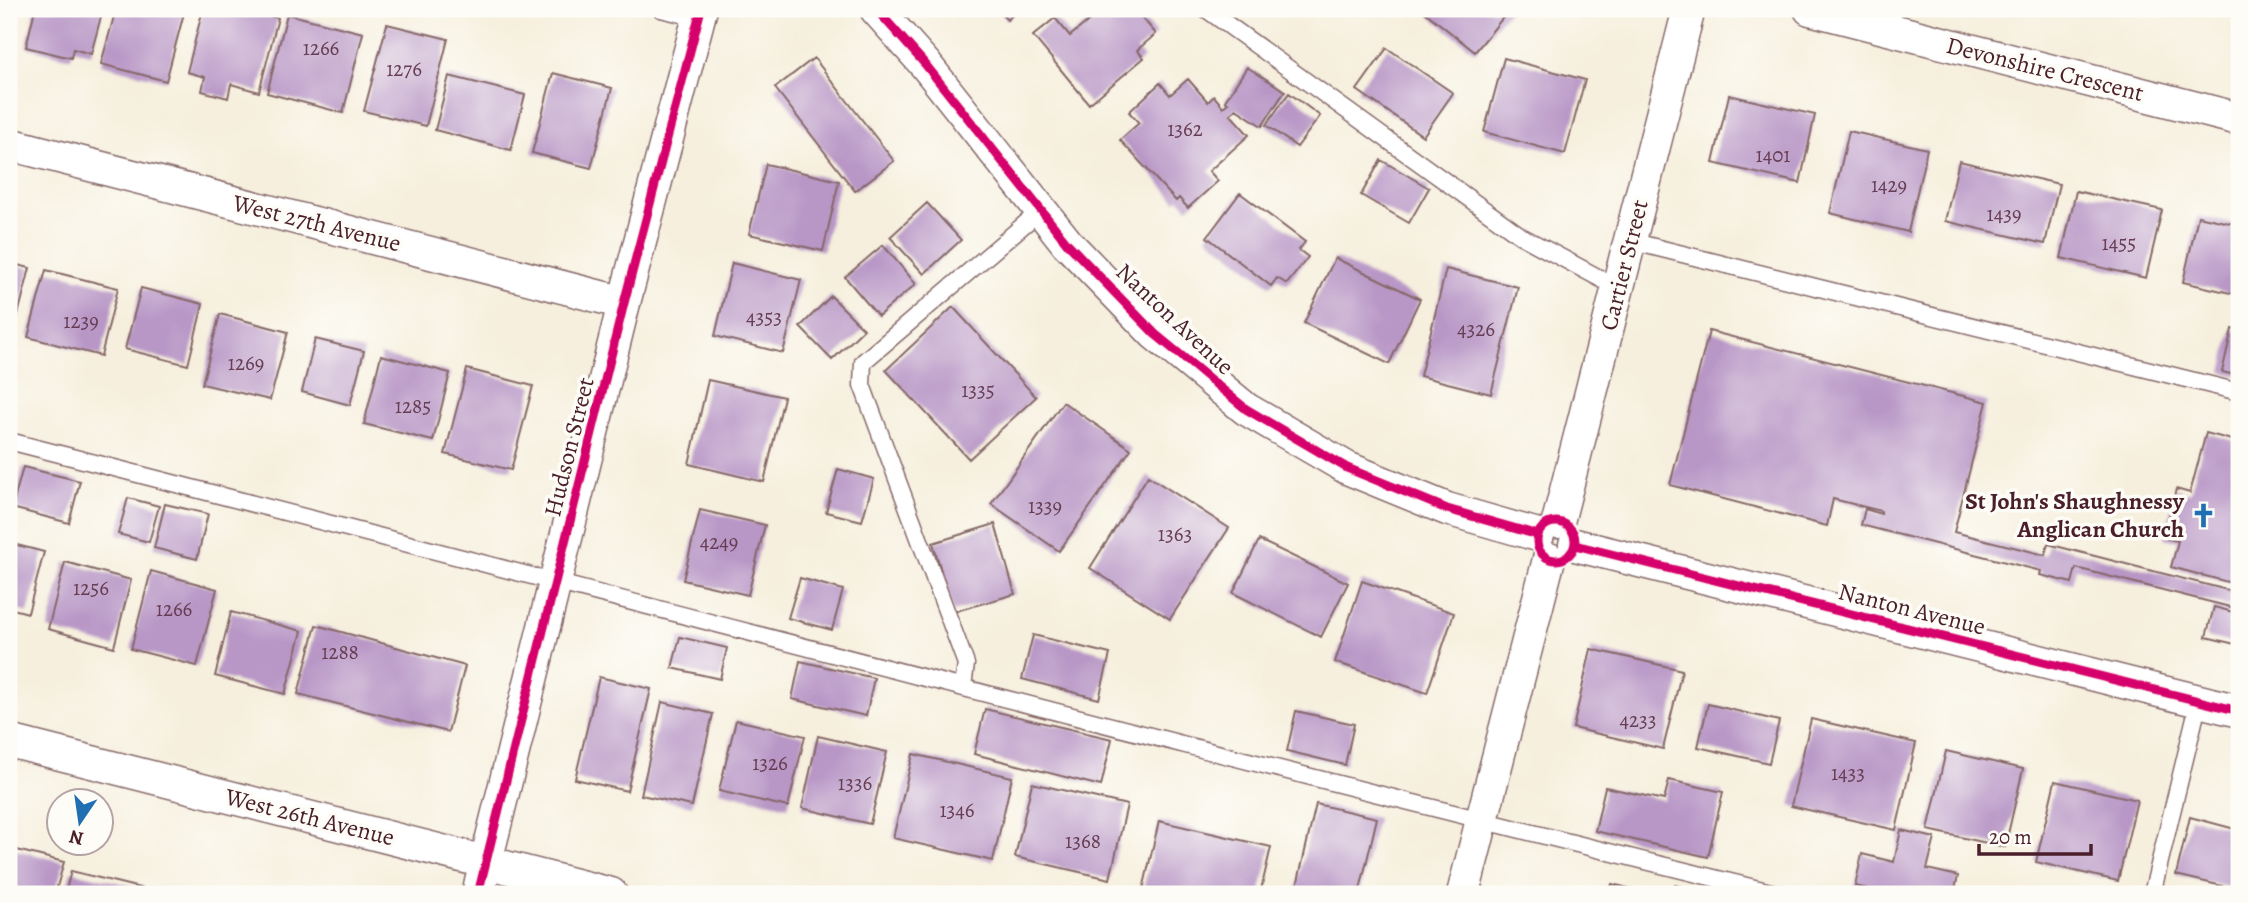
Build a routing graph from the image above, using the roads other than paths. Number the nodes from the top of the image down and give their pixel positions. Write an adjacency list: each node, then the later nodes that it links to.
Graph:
1 (661, 9): 6 (lane)
2 (876, 9): 9 (street, Nanton Avenue)
3 (1206, 9): 11 (lane)
4 (1689, 9): 10 (street, Cartier Street)
5 (1810, 9): 7 (street, Devonshire Crescent)
6 (699, 13): 12 (street, Hudson Street)
7 (2239, 119)
8 (9, 144): 12 (street, West 27th Avenue)
9 (1040, 211): 15 (street, Nanton Avenue); 17 (lane)
10 (1630, 241): 11 (street, Cartier Street); 13 (lane)
11 (1618, 288): 15 (street, Cartier Street)
12 (624, 303): 16 (street, Hudson Street)
13 (2239, 392)
14 (9, 441): 16 (lane)
15 (1555, 540): 18 (street, Nanton Avenue); 21 (street, Cartier Street)
16 (556, 580): 17 (lane); 22 (street, Hudson Street)
17 (963, 687): 21 (lane)
18 (2199, 701): 19 (street, Nanton Avenue); 27 (lane)
19 (2239, 711)
20 (9, 741): 22 (street, West 26th Avenue)
21 (1482, 821): 25 (street, Cartier Street); 26 (lane)
22 (486, 862): 23 (street, Hudson Street); 24 (street, West 26th Avenue)
23 (478, 894)
24 (611, 894)
25 (1463, 894)
26 (1779, 894)
27 (2152, 894)

